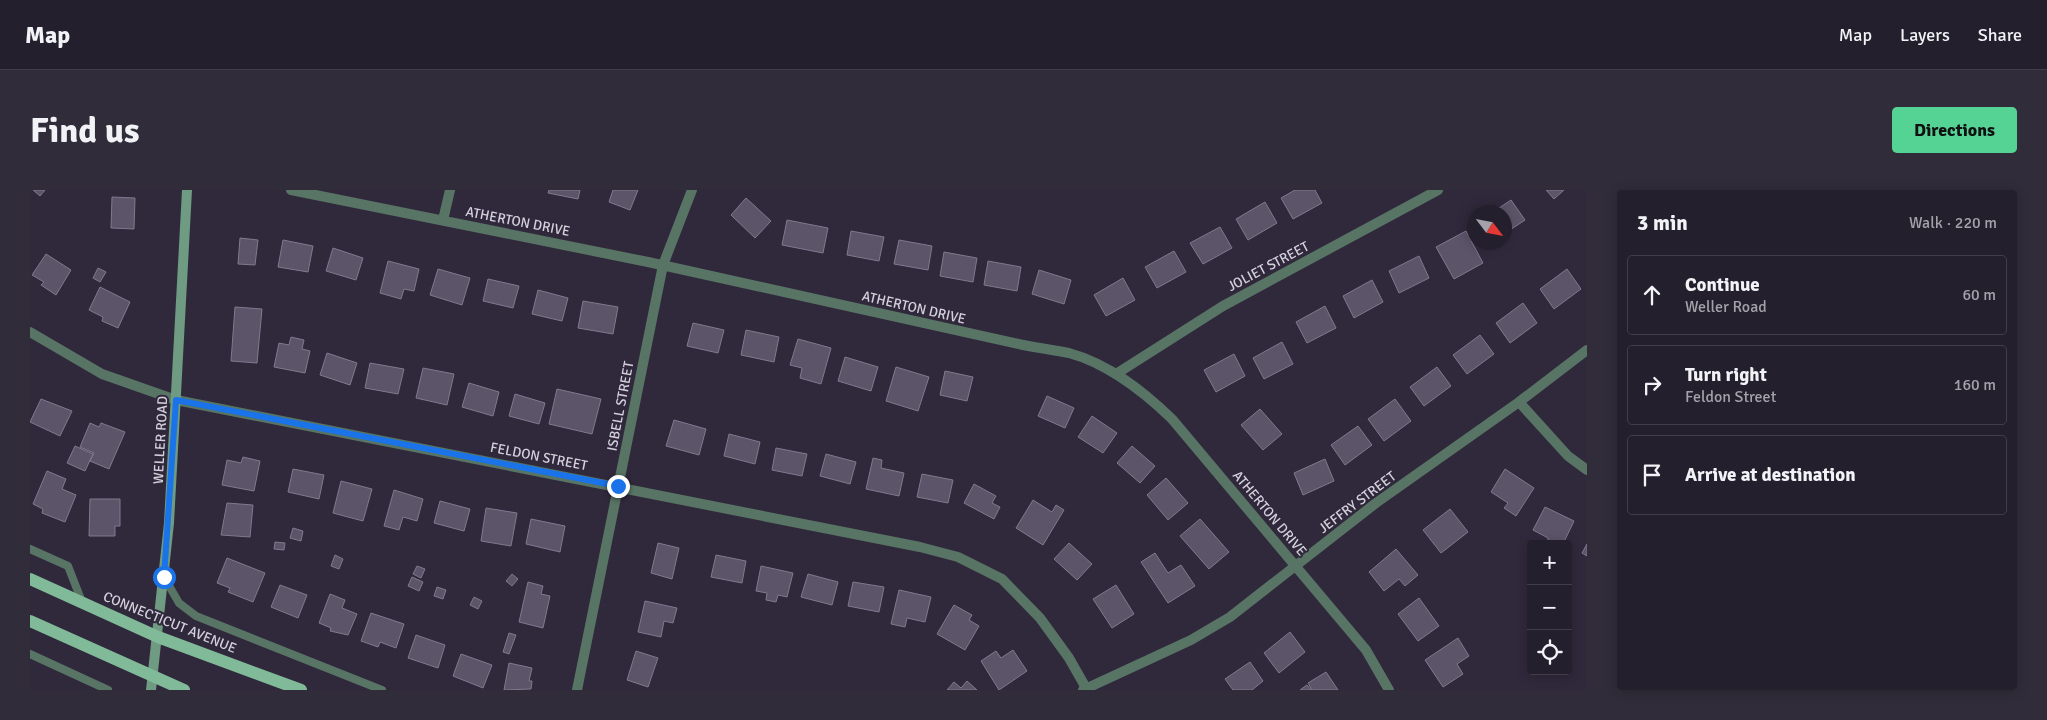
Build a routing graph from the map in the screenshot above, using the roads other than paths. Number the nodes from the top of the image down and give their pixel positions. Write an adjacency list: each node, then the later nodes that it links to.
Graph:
1 (187, 190): 11 (street, WELLER ROAD)
2 (291, 190): 6 (street, ATHERTON DRIVE)
3 (450, 190): 6 (street)
4 (692, 190): 7 (street, ISBELL STREET)
5 (1438, 190): 10 (street, JOLIET STREET)
6 (443, 220): 7 (street, ATHERTON DRIVE)
7 (663, 265): 10 (street, ATHERTON DRIVE); 14 (street, ISBELL STREET)
8 (30, 332): 11 (street, FELDON STREET)
9 (1587, 350): 12 (street, JEFFRY STREET)
10 (1116, 374): 16 (street, ATHERTON DRIVE)
11 (176, 400): 14 (street, FELDON STREET); 17 (street, WELLER ROAD)
12 (1519, 402): 13 (street); 16 (street, JEFFRY STREET)
13 (1587, 470)
14 (618, 486): 24 (street, FELDON STREET); 30 (street, ISBELL STREET)
15 (30, 549): 19 (lane)
16 (1297, 566): 24 (street, JEFFRY STREET); 31 (street, ATHERTON DRIVE)
17 (164, 577): 21 (street, WELLER ROAD); 29 (lane)
18 (30, 579): 19 (main road, CONNECTICUT AVENUE)
19 (82, 602): 21 (main road, CONNECTICUT AVENUE)
20 (30, 621): 23 (main road)
21 (158, 637): 23 (street, WELLER ROAD); 28 (main road, CONNECTICUT AVENUE)
22 (30, 654): 25 (lane)
23 (154, 676): 26 (street, WELLER ROAD); 27 (main road)
24 (1084, 689)
25 (108, 690)
26 (151, 690)
27 (184, 690)
28 (301, 690)
29 (382, 690)
30 (577, 690)
31 (1389, 690)

